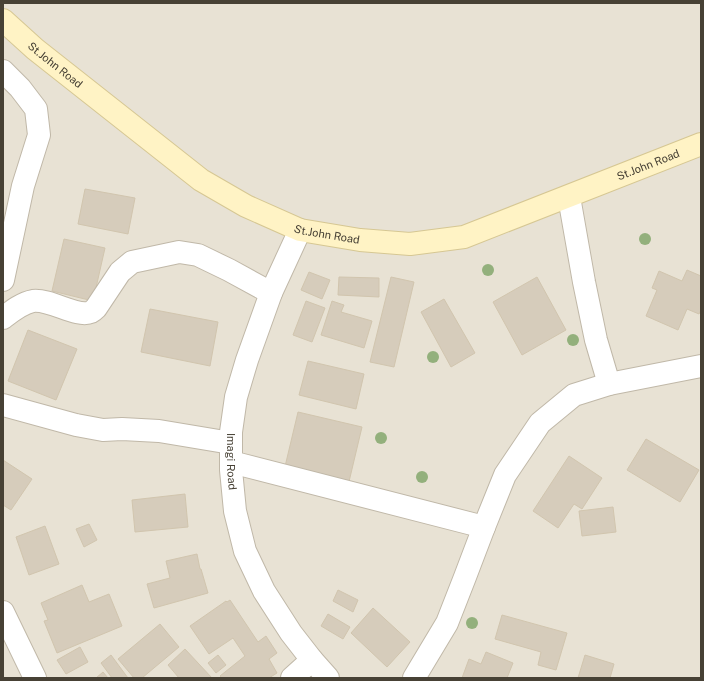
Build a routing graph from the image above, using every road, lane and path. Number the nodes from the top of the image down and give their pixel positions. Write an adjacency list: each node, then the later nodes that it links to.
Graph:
1 (3, 20): 5 (street, St.John Road)
2 (3, 71): 6 (street)
3 (701, 144): 4 (street, St.John Road)
4 (569, 197): 5 (street, St.John Road); 10 (street)
5 (300, 230): 7 (street, Imagi Road)
6 (3, 280)
7 (271, 293): 8 (street); 12 (street, Imagi Road)
8 (3, 318)
9 (701, 366): 10 (street)
10 (609, 384): 13 (street)
11 (3, 406): 12 (street)
12 (231, 452): 13 (street); 15 (street, Imagi Road)
13 (484, 527): 19 (street)
14 (3, 612): 16 (street)
15 (312, 660): 17 (street); 18 (street, Imagi Road)
16 (35, 678)
17 (292, 678)
18 (328, 678)
19 (414, 678)

